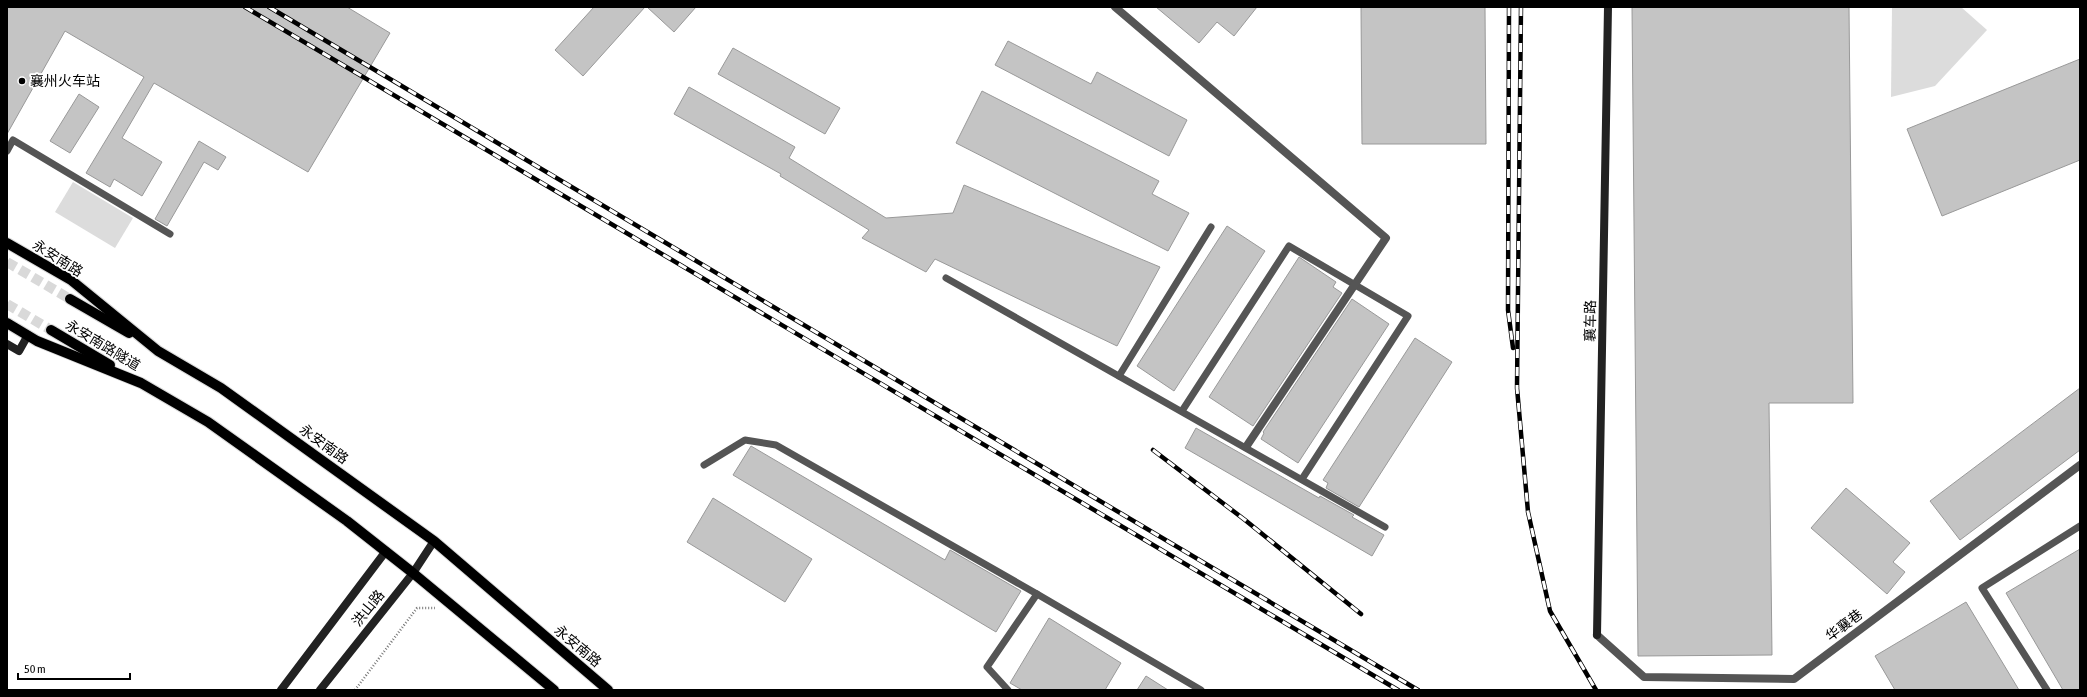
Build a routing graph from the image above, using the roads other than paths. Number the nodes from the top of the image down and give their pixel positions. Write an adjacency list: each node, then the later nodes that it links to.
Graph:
1 (1114, 7): 8 (street)
2 (1608, 7): 28 (street, 襄车路)
3 (7, 151): 5 (lane)
4 (1211, 227): 15 (lane)
5 (170, 234)
6 (7, 243): 14 (main road, 永安南路)
7 (946, 278): 15 (lane)
8 (1356, 284): 17 (lane); 18 (street); 21 (lane)
9 (70, 299): 14 (main road, 永安南路隧道)
10 (7, 323): 12 (main road)
11 (52, 330): 16 (main road, 永安南路隧道)
12 (28, 335): 13 (street); 16 (main road)
13 (7, 344)
14 (158, 351): 24 (main road, 永安南路)
15 (1120, 376): 17 (lane)
16 (140, 383): 25 (main road)
17 (1182, 411): 18 (lane)
18 (1246, 447): 21 (lane)
19 (704, 465): 27 (lane)
20 (2080, 465): 28 (street, 华襄巷)
21 (1302, 479): 22 (lane)
22 (1385, 526)
23 (2080, 526): 35 (lane)
24 (434, 541): 26 (street, 洪山路); 32 (main road, 永安南路)
25 (386, 551): 26 (main road); 29 (street, 洪山路)
26 (414, 573): 30 (street, 洪山路); 31 (main road)
27 (1037, 594): 33 (lane); 34 (lane)
28 (1597, 635)
29 (281, 690)
30 (320, 690)
31 (554, 690)
32 (608, 690)
33 (1008, 690)
34 (1201, 690)
35 (2047, 690)

